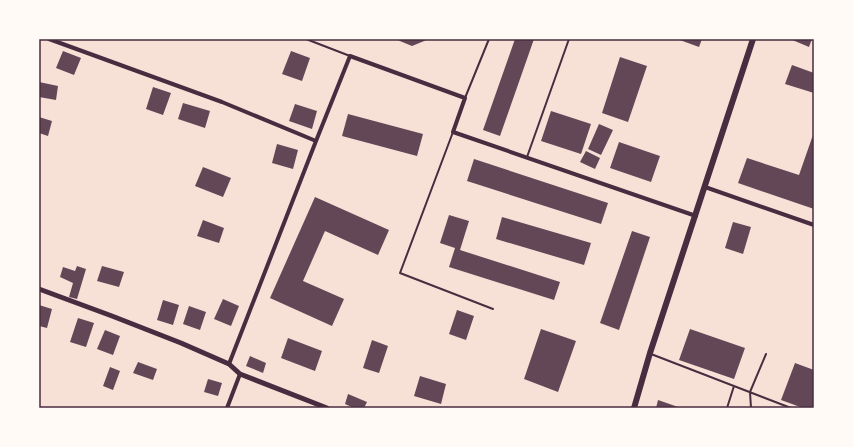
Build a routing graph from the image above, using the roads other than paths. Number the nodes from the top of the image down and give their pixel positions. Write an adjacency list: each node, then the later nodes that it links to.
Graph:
1 (49, 39): 9 (street)
2 (306, 39): 6 (lane)
3 (489, 39): 7 (lane)
4 (569, 39): 10 (lane)
5 (753, 39): 11 (main road)
6 (350, 56): 7 (street); 9 (street)
7 (465, 98): 8 (street)
8 (452, 132): 10 (street); 15 (lane)
9 (316, 141): 18 (street)
10 (526, 158): 12 (street)
11 (705, 187): 12 (main road); 13 (street)
12 (696, 216): 16 (main road)
13 (814, 225)
14 (39, 289): 18 (street)
15 (493, 309)
16 (650, 354): 20 (lane); 24 (main road)
17 (766, 354): 21 (lane)
18 (229, 364): 19 (street)
19 (240, 374): 22 (street); 23 (street)
20 (734, 386): 21 (lane); 25 (lane)
21 (750, 392): 26 (lane); 27 (lane)
22 (227, 408)
23 (327, 408)
24 (634, 408)
25 (727, 408)
26 (751, 408)
27 (790, 408)

